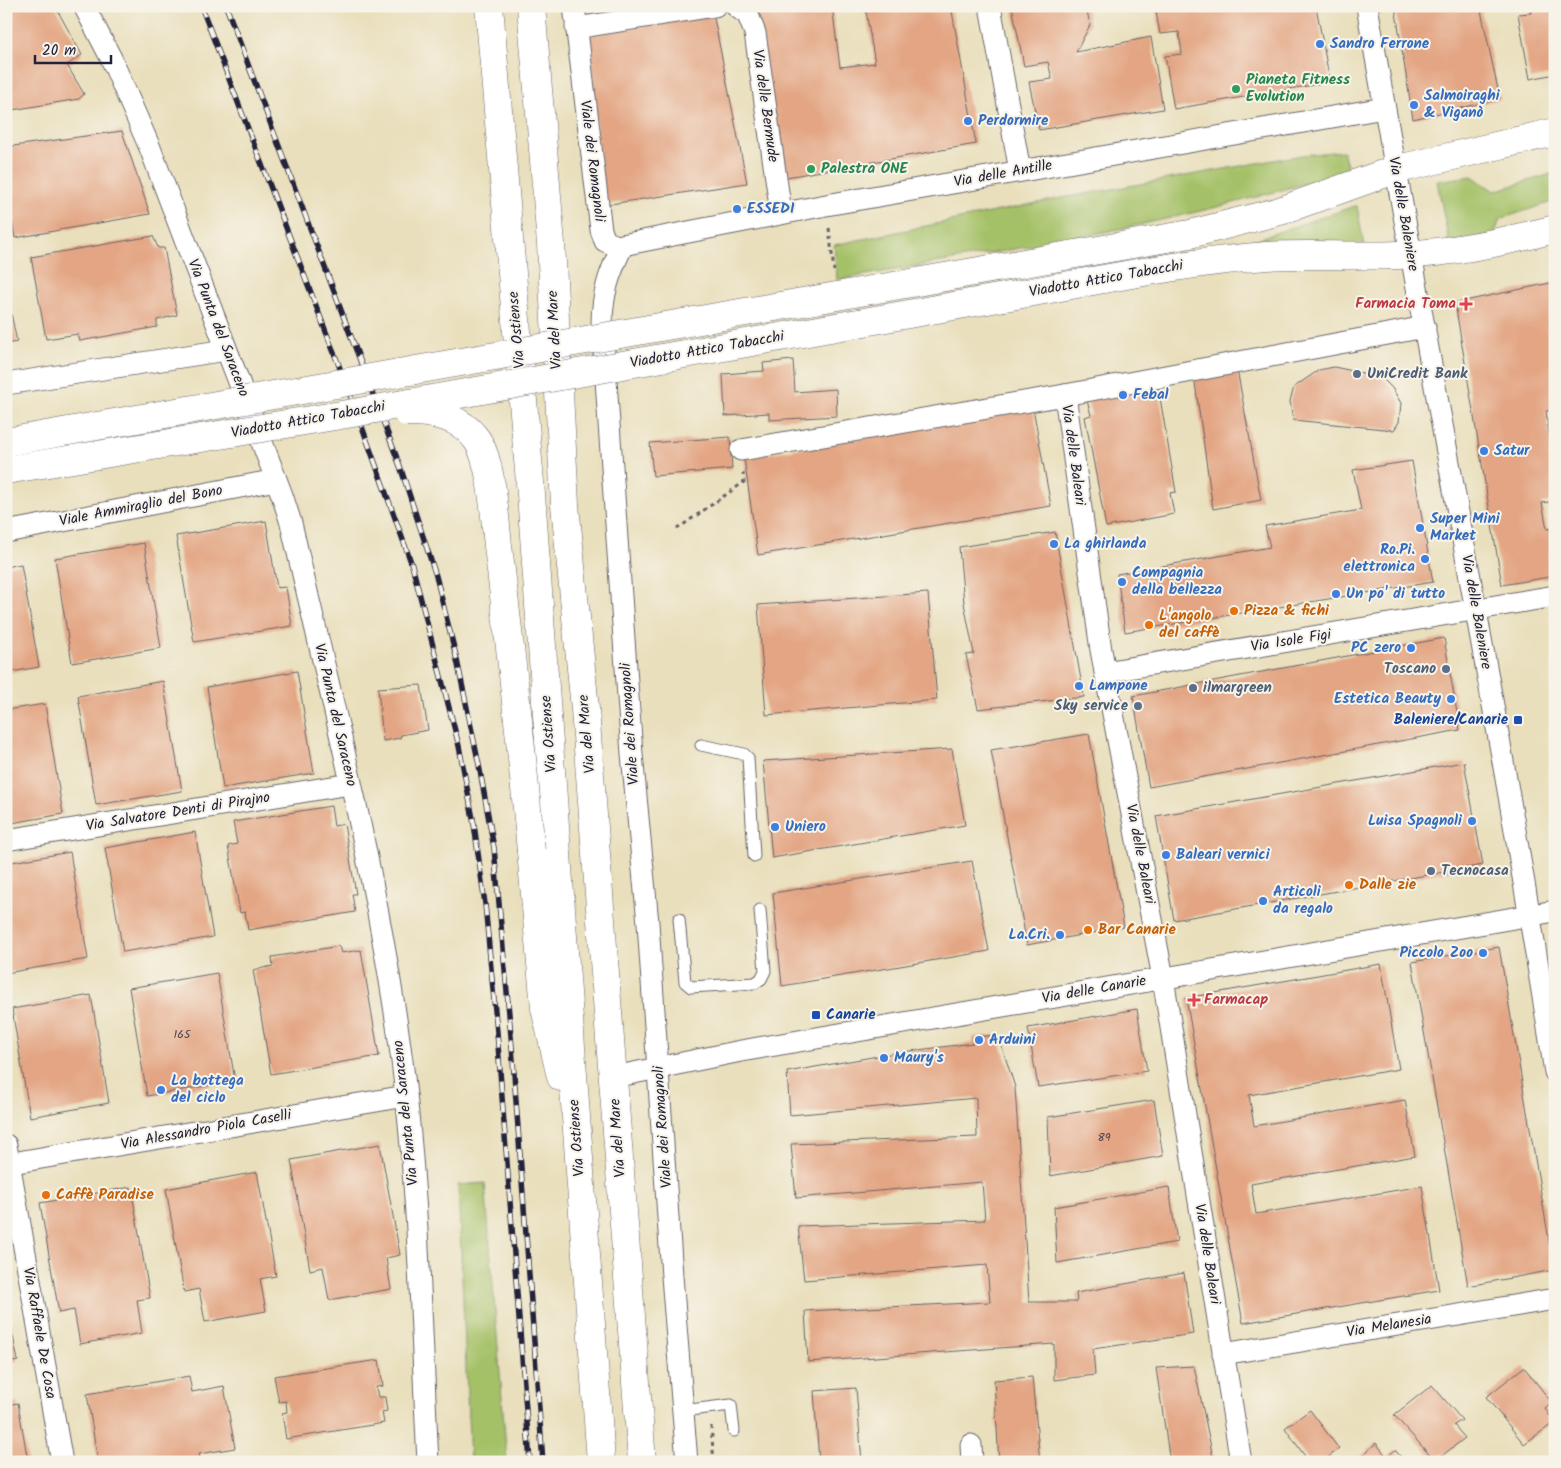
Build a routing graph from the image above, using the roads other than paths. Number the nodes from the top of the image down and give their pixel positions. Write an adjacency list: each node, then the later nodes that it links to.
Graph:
1 (84, 6): 19 (street, Via Punta del Saraceno)
2 (489, 6): 44 (street, Via Ostiense)
3 (531, 6): 42 (street, Via del Mare)
4 (574, 6): 9 (street, Viale dei Romagnoli)
5 (714, 6): 9 (street)
6 (736, 6): 14 (street, Via delle Bermude)
7 (990, 6): 13 (street)
8 (1367, 6): 10 (street, Via delle Baleniere)
9 (576, 28): 16 (street, Viale dei Romagnoli)
10 (1384, 108): 12 (street, Via delle Baleniere); 13 (street, Via delle Antille)
11 (1555, 132): 12 (street, Viadotto Attico Tabacchi)
12 (1394, 170): 17 (street, Via delle Baleniere); 23 (street, Viadotto Attico Tabacchi, bridge)
13 (1020, 171): 14 (street, Via delle Antille)
14 (781, 213): 16 (street, Via delle Antille)
15 (1555, 229): 17 (street, Viadotto Attico Tabacchi)
16 (623, 245): 40 (street, Viale dei Romagnoli)
17 (1410, 255): 18 (street, Via delle Baleniere); 22 (street, Viadotto Attico Tabacchi, bridge)
18 (1425, 327): 21 (street); 29 (street, Via delle Baleniere)
19 (226, 350): 20 (street); 26 (street, Via Punta del Saraceno)
20 (6, 384)
21 (1064, 395): 24 (street); 30 (street, Via delle Baleari)
22 (353, 413): 25 (street, Viadotto Attico Tabacchi, bridge); 44 (street, bridge)
23 (6, 442)
24 (741, 450)
25 (6, 470)
26 (276, 480): 27 (street, Viale Ammiraglio del Bono); 32 (street, Via Punta del Saraceno)
27 (6, 532)
28 (1555, 596): 29 (street, Via Isole Figi)
29 (1477, 611): 30 (street, Via Isole Figi); 37 (street, Via delle Baleniere)
30 (1105, 672): 39 (street, Via delle Baleari)
31 (702, 744): 34 (lane)
32 (350, 784): 33 (street, Via Salvatore Denti di Pirajno); 43 (street, Via Punta del Saraceno)
33 (6, 840)
34 (754, 856)
35 (760, 910): 38 (lane)
36 (1555, 911): 37 (street, Via delle Canarie)
37 (1530, 915): 39 (street, Via delle Canarie); 41 (street, Via delle Baleniere)
38 (679, 919)
39 (1163, 978): 40 (street, Via delle Canarie); 47 (street, Via delle Baleari)
40 (659, 1067): 42 (street); 48 (street, Viale dei Romagnoli)
41 (1555, 1072)
42 (614, 1077): 53 (street, Via del Mare)
43 (406, 1096): 45 (street, Via Alessandro Piola Caselli); 51 (street, Via Punta del Saraceno)
44 (576, 1123): 52 (street, Via Ostiense)
45 (7, 1157): 50 (street, Via Raffaele De Cosa)
46 (1555, 1299): 47 (street, Via Melanesia)
47 (1223, 1354): 55 (street, Via delle Baleari)
48 (682, 1411): 49 (lane); 54 (street, Viale dei Romagnoli)
49 (734, 1431)
50 (62, 1462)
51 (428, 1462)
52 (602, 1462)
53 (642, 1462)
54 (687, 1462)
55 (1241, 1462)

